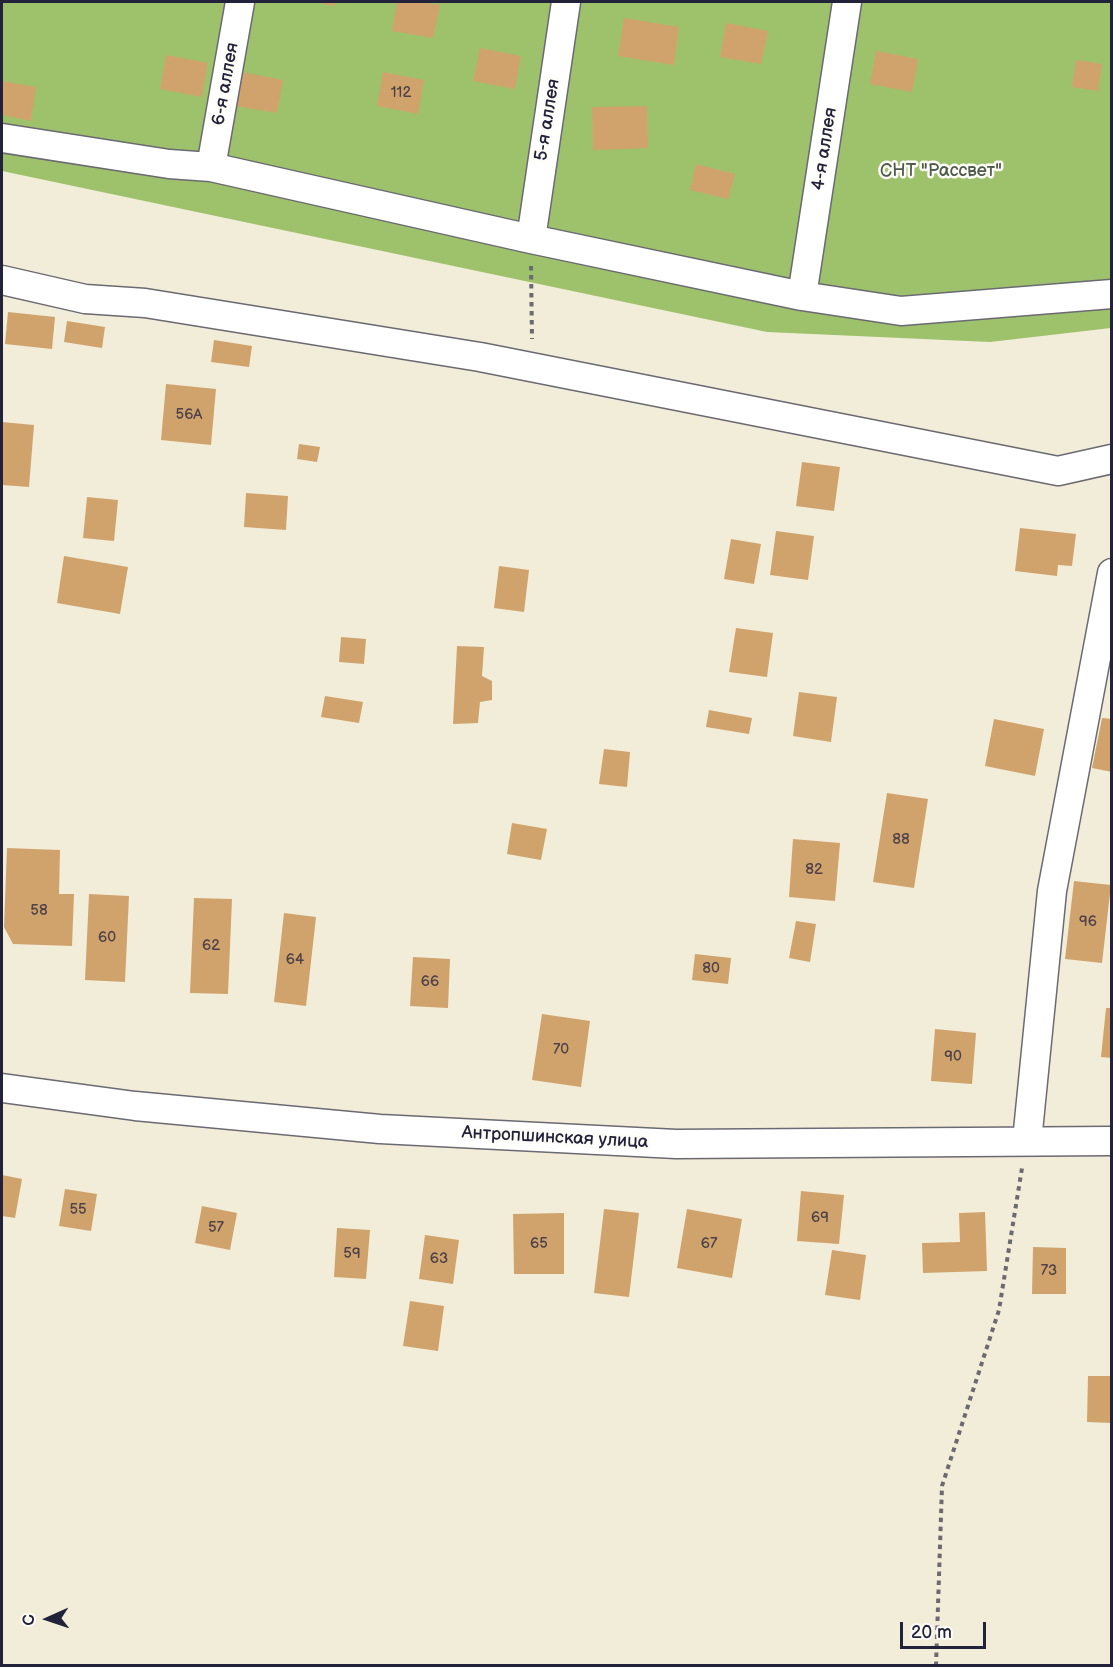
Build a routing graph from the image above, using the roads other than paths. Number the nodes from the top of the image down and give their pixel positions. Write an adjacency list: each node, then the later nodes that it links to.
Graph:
1 (240, 2): 5 (street, 6-я аллея)
2 (566, 2): 6 (street, 5-я аллея)
3 (848, 2): 9 (street, 4-я аллея)
4 (2, 138): 5 (street)
5 (212, 167): 6 (street)
6 (531, 239): 9 (street)
7 (2, 280): 10 (street)
8 (1110, 288): 9 (street)
9 (802, 296)
10 (1112, 459)
11 (1112, 573): 13 (street)
12 (2, 1088): 13 (street, Антропшинская улица)
13 (1027, 1141): 14 (street, Антропшинская улица)
14 (1112, 1141)

